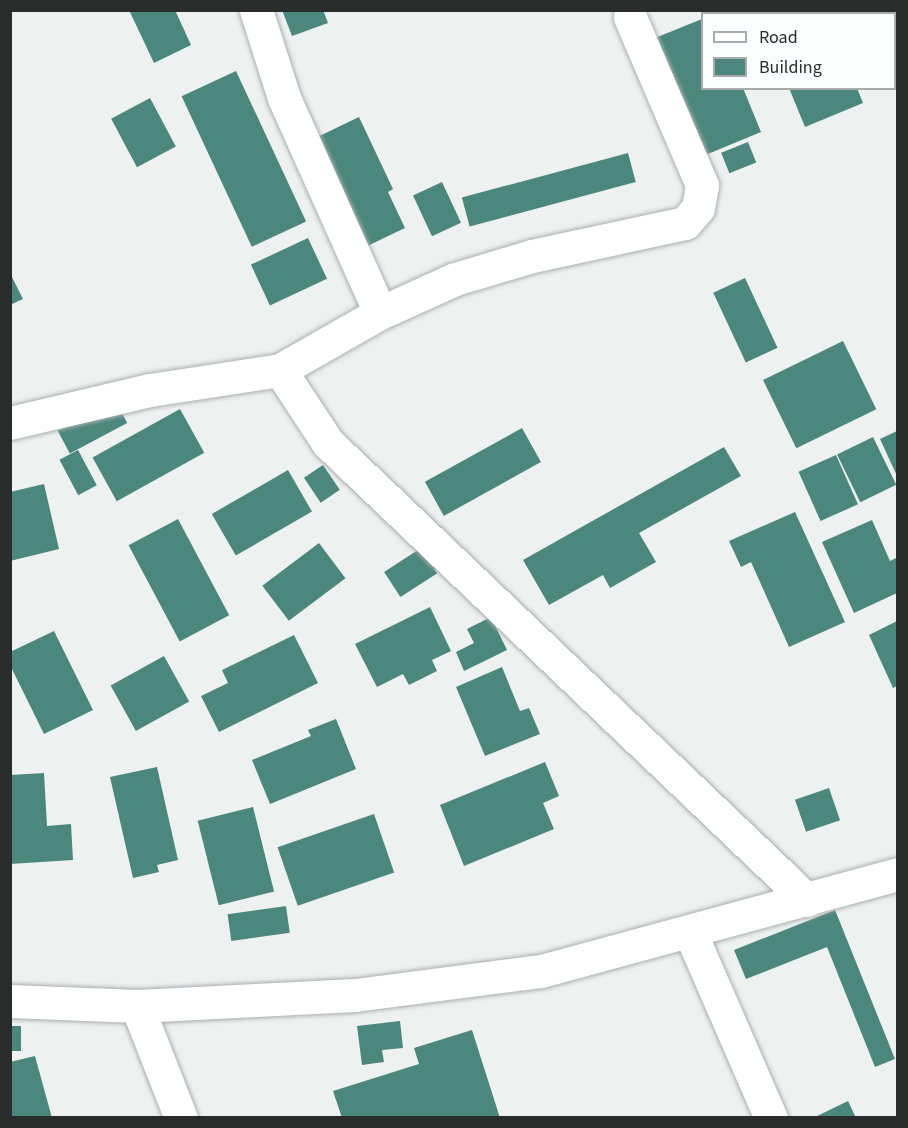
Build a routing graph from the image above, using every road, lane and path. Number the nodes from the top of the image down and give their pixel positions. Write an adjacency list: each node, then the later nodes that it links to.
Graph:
1 (256, 10): 3 (street)
2 (636, 13): 3 (street)
3 (380, 313): 4 (street)
4 (280, 370): 5 (street); 7 (street)
5 (10, 423)
6 (897, 874): 7 (street)
7 (807, 900): 8 (street)
8 (690, 932): 10 (street); 12 (street)
9 (10, 1001): 10 (street)
10 (137, 1006): 11 (street)
11 (181, 1118)
12 (771, 1118)

